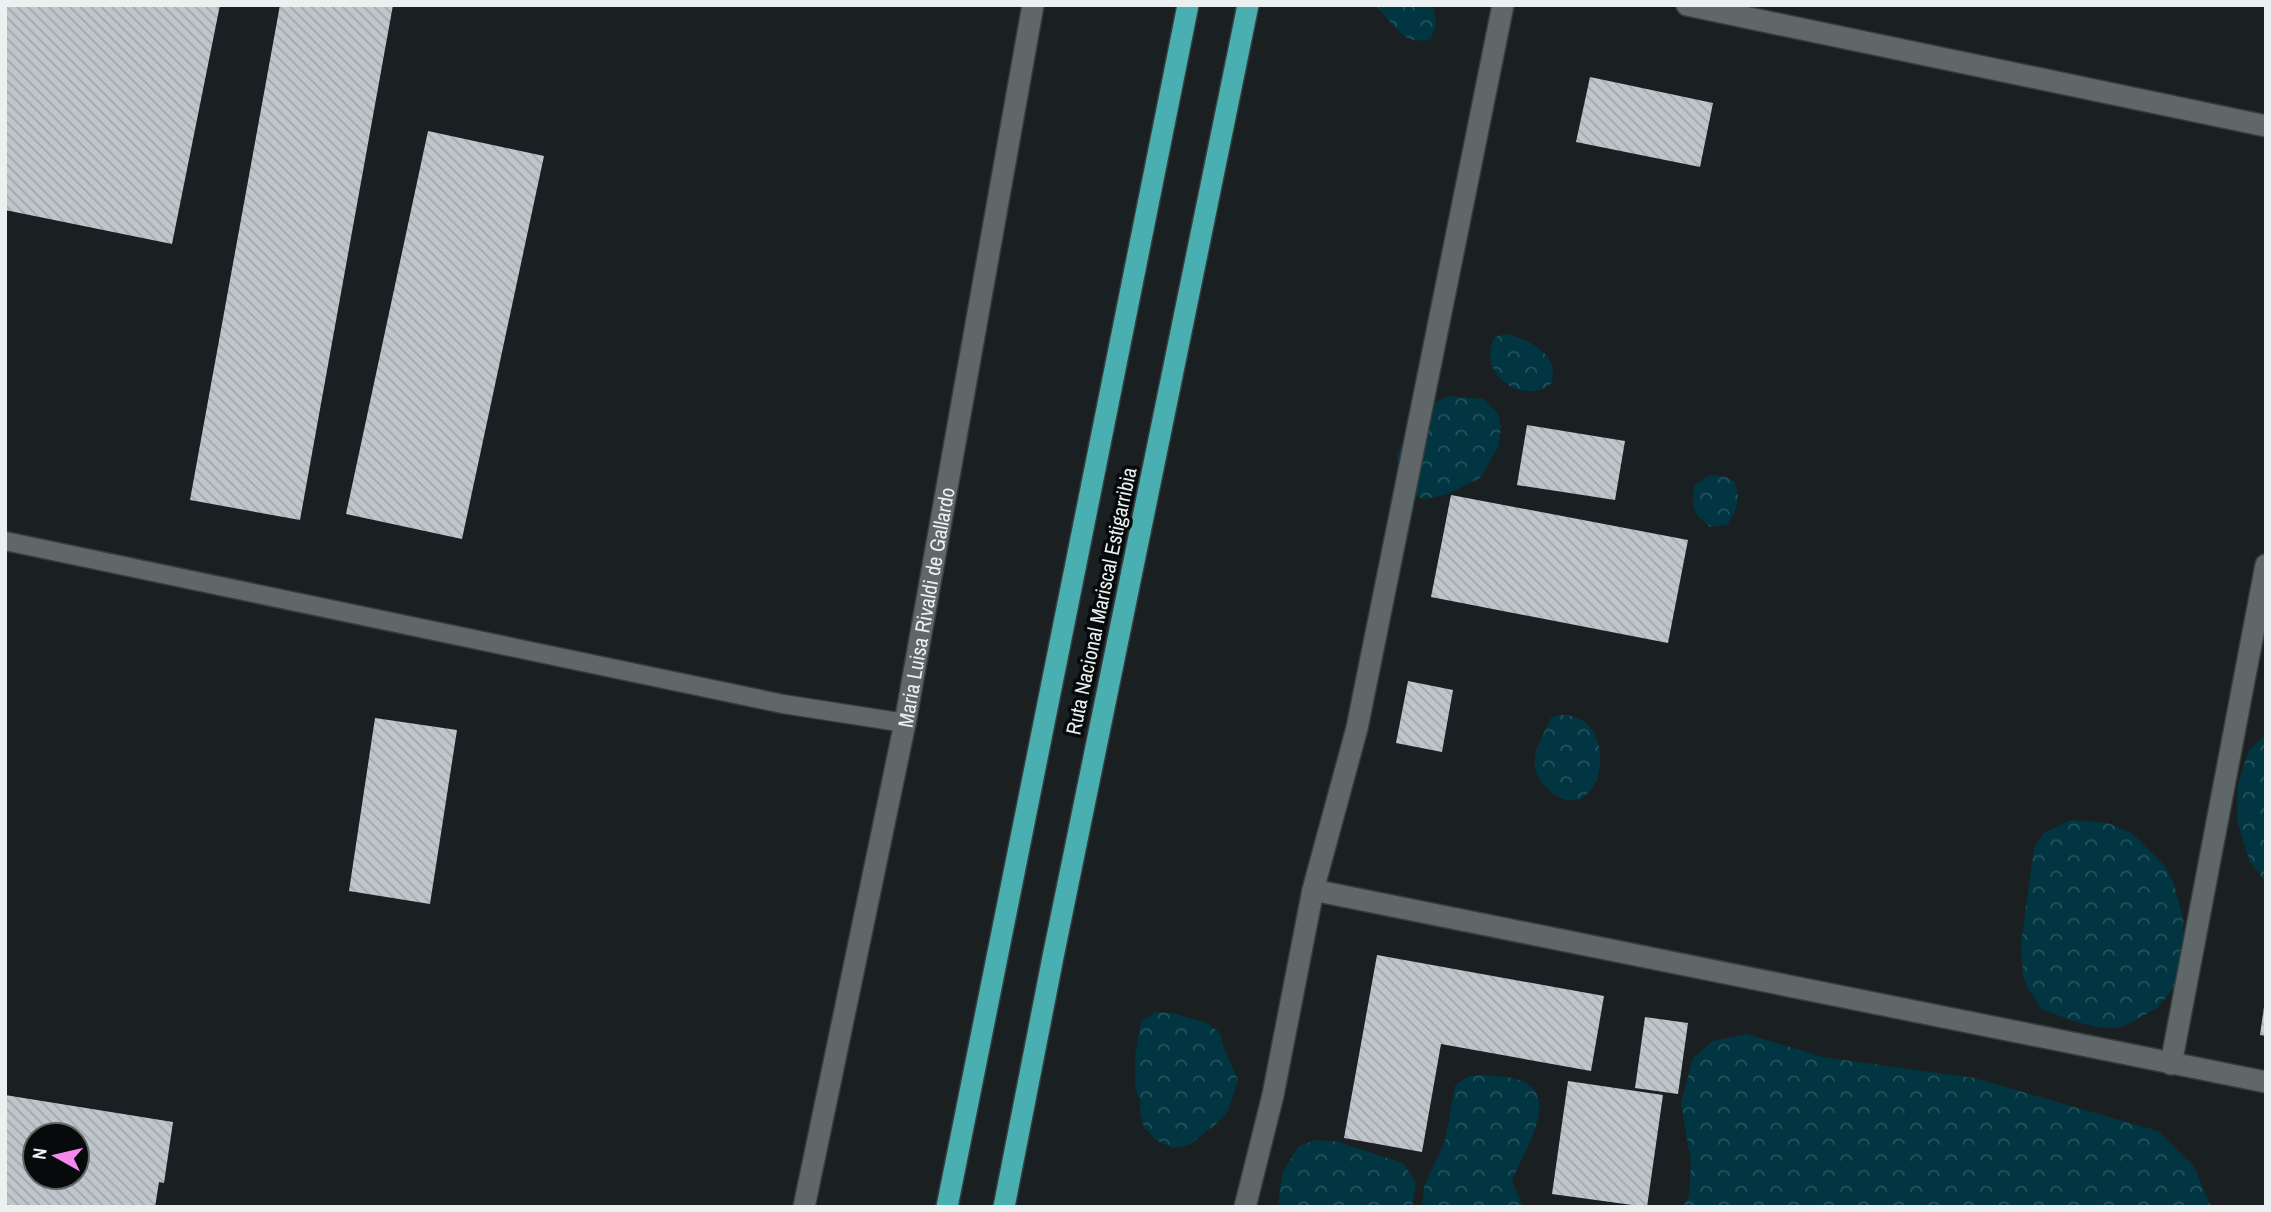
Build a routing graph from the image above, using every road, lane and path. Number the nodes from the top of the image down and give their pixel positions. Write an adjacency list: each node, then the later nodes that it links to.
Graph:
1 (1033, 5): 10 (street, Maria Luisa Rivaldi de Gallardo)
2 (1188, 5): 15 (highway, Ruta Nacional Mariscal Estigarribia)
3 (1248, 5): 16 (highway, Ruta Nacional Mariscal Estigarribia)
4 (1503, 5): 11 (street)
5 (1687, 5): 6 (street)
6 (2266, 125)
7 (5, 541): 10 (lane)
8 (2266, 565): 9 (street)
9 (2255, 678): 12 (street)
10 (905, 723): 14 (street, Maria Luisa Rivaldi de Gallardo)
11 (1312, 890): 12 (street); 17 (street)
12 (2171, 1064): 13 (street)
13 (2266, 1082)
14 (804, 1207)
15 (947, 1207)
16 (1004, 1207)
17 (1245, 1207)

